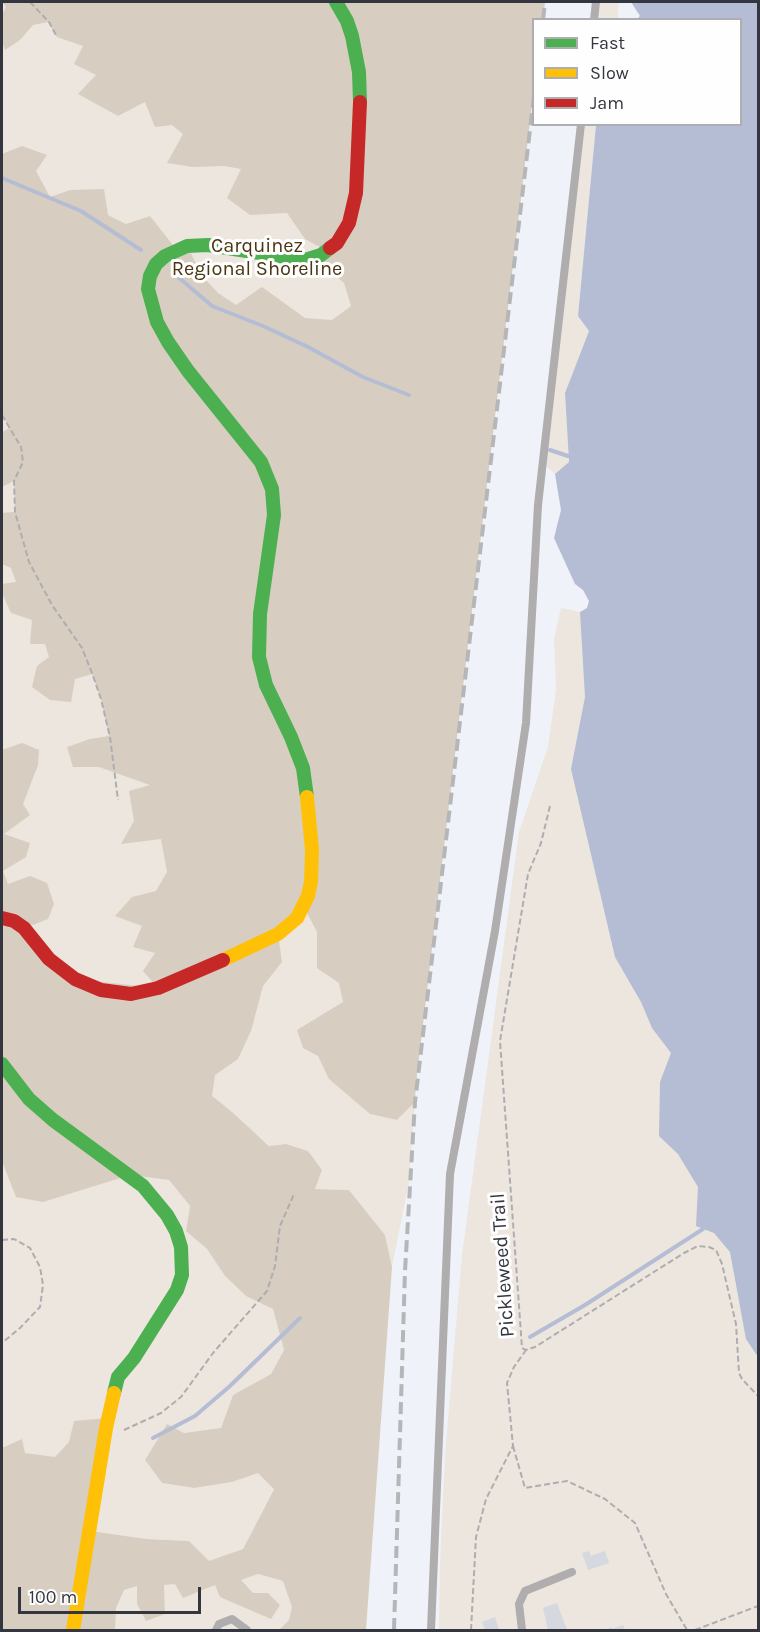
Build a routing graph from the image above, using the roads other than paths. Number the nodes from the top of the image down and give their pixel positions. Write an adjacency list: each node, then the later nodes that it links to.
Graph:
1 (336, 2): 5 (street)
2 (596, 2): 3 (lane)
3 (594, 18)
4 (581, 126): 11 (lane)
5 (2, 918)
6 (2, 1064): 8 (street)
7 (572, 1572): 12 (lane)
8 (73, 1630)
9 (216, 1630): 10 (lane)
10 (247, 1630)
11 (431, 1630)
12 (522, 1630)

